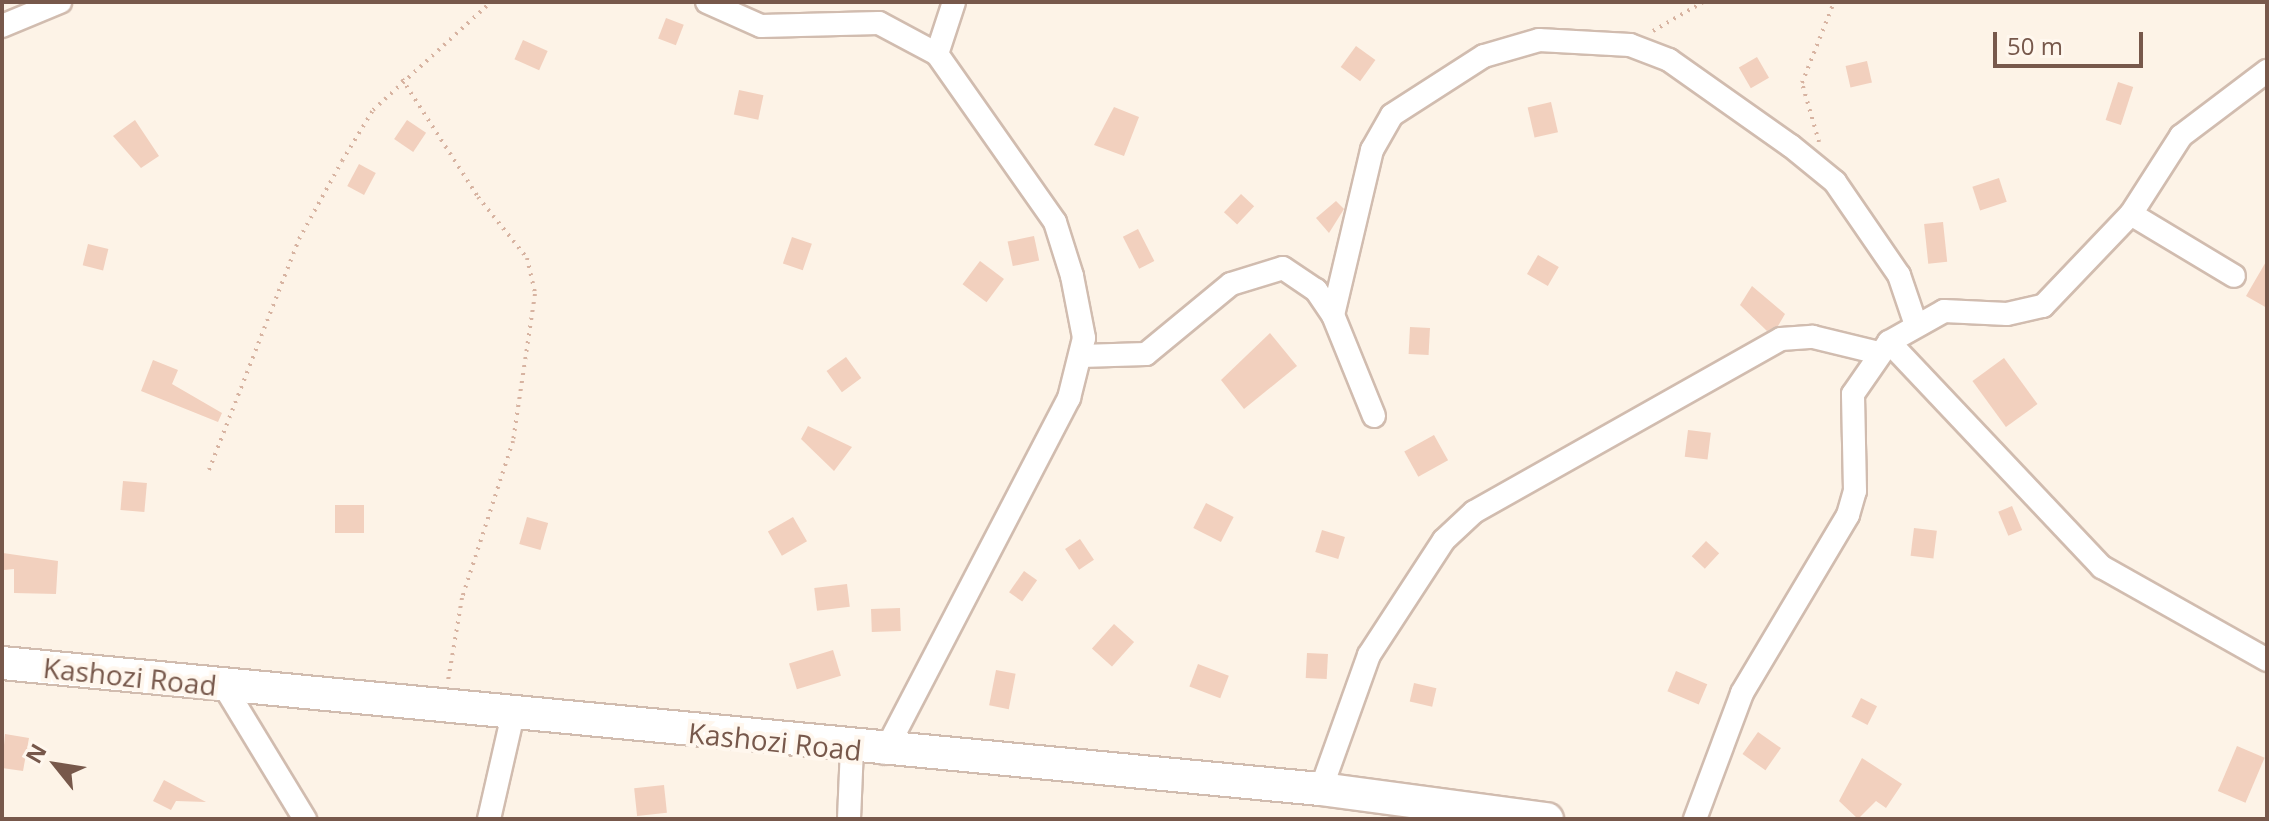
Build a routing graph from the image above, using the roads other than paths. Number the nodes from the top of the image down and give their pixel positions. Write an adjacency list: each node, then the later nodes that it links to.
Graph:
1 (60, 2): 4 (street)
2 (707, 2): 5 (street)
3 (954, 2): 5 (street)
4 (2, 26)
5 (937, 54): 12 (street)
6 (2267, 71): 7 (street)
7 (2131, 214): 8 (street); 10 (street)
8 (2234, 276)
9 (1333, 315): 10 (street); 12 (street); 13 (street)
10 (1915, 322): 11 (street)
11 (1884, 348): 14 (street); 20 (street); 25 (street)
12 (1081, 356): 19 (street)
13 (1374, 416)
14 (2267, 660)
15 (2, 663): 16 (main road, Kashozi Road)
16 (224, 686): 17 (main road, Kashozi Road); 21 (street)
17 (513, 714): 18 (main road, Kashozi Road); 22 (street)
18 (852, 748): 19 (main road, Kashozi Road); 23 (street)
19 (884, 753): 20 (main road, Kashozi Road)
20 (1321, 789): 24 (main road, Kashozi Road)
21 (305, 819)
22 (489, 819)
23 (849, 819)
24 (1547, 819)
25 (1695, 819)

